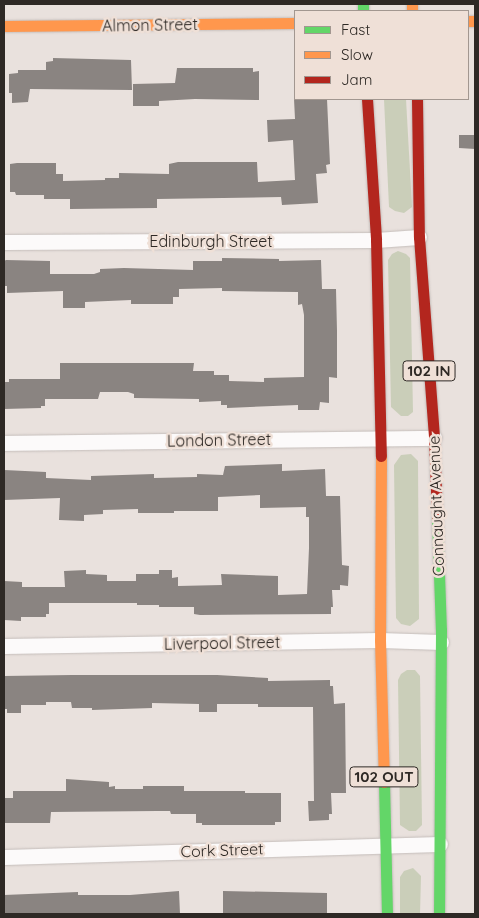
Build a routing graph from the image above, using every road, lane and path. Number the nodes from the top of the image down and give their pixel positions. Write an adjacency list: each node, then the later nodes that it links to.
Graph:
1 (294, 23): 2 (main road, Almon Street)
2 (4, 26)
3 (367, 100): 6 (main road, 102 OUT)
4 (417, 100): 5 (main road, Connaught Avenue / 102 IN)
5 (419, 237): 6 (street, Edinburgh Street); 9 (main road, Connaught Avenue / 102 IN)
6 (376, 240): 7 (street, Edinburgh Street); 8 (main road, 102 OUT)
7 (4, 242)
8 (381, 438): 9 (street, London Street); 10 (street, London Street); 11 (main road, 102 OUT)
9 (434, 438): 12 (main road, Connaught Avenue / 102 IN)
10 (4, 443)
11 (380, 640): 12 (street, Liverpool Street); 13 (street, Liverpool Street); 14 (main road, 102 OUT)
12 (440, 642): 15 (main road, Connaught Avenue / 102 IN)
13 (4, 646)
14 (386, 844): 15 (street, Cork Street); 16 (street, Cork Street); 17 (main road, 102 OUT)
15 (440, 844): 18 (main road, Connaught Avenue / 102 IN)
16 (4, 857)
17 (387, 914)
18 (439, 914)

